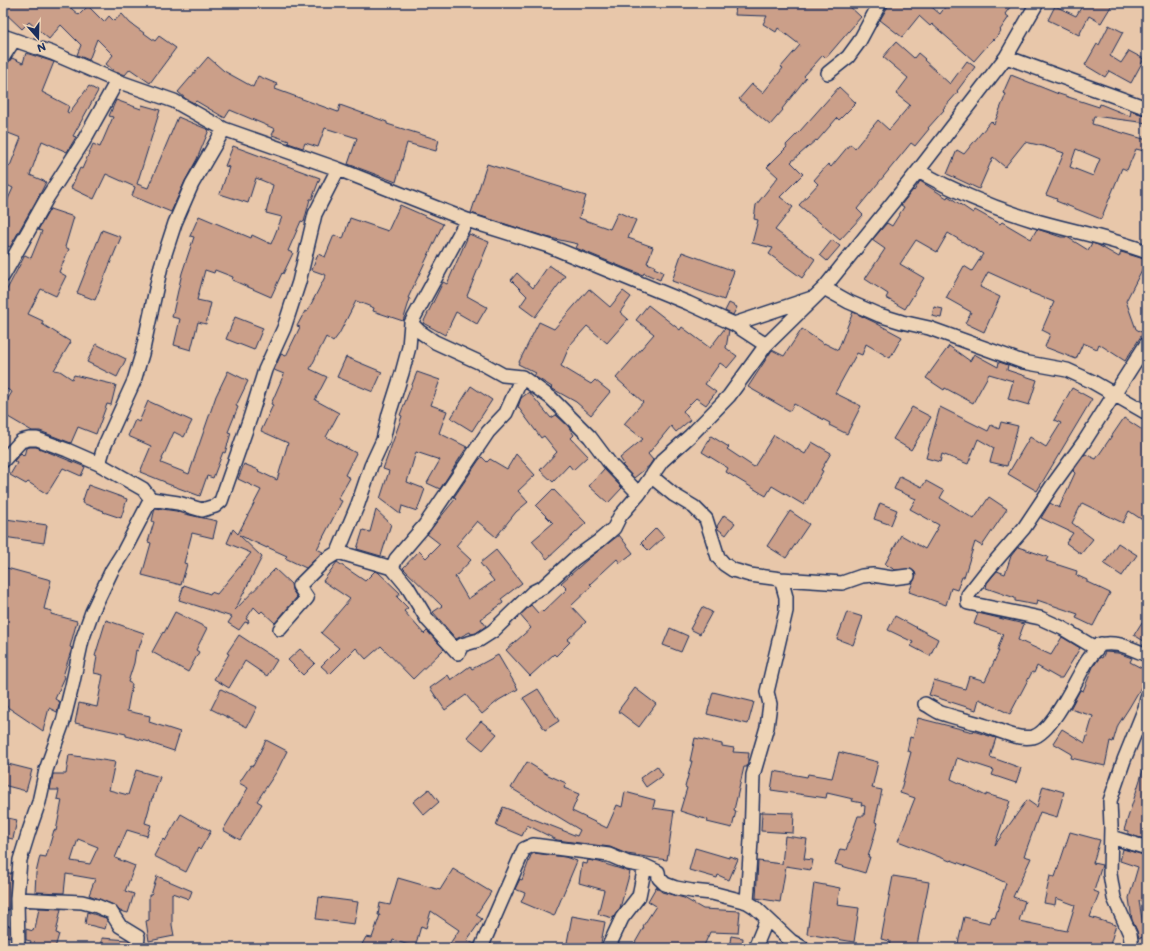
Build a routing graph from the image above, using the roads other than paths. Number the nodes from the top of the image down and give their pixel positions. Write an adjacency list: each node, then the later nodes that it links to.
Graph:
1 (880, 3): 6 (street)
2 (1037, 3): 5 (street)
3 (8, 38): 4 (street); 7 (street)
4 (3, 57)
5 (1006, 57): 8 (street); 11 (street)
6 (828, 73)
7 (116, 81): 9 (street); 14 (street)
8 (1147, 108)
9 (224, 129): 10 (street); 24 (street)
10 (338, 169): 12 (street); 27 (street)
11 (918, 171): 13 (street); 15 (street)
12 (467, 220): 16 (street); 17 (street)
13 (1147, 252)
14 (3, 276)
15 (820, 292): 17 (street); 19 (street); 21 (street)
16 (411, 323): 20 (street); 28 (street)
17 (734, 324): 19 (street)
18 (1147, 343): 21 (street)
19 (766, 345): 25 (street)
20 (522, 378): 26 (street); 29 (street)
21 (1114, 394): 22 (street); 33 (street)
22 (1147, 414)
23 (3, 461): 24 (street)
24 (99, 464): 27 (street)
25 (651, 476): 26 (street); 31 (street)
26 (639, 494): 29 (street)
27 (151, 499): 40 (street)
28 (338, 552): 29 (street); 32 (street)
29 (392, 568)
30 (908, 576): 31 (street)
31 (781, 579): 41 (street)
32 (280, 629)
33 (1101, 644): 34 (street); 36 (street)
34 (1145, 656)
35 (1147, 698): 37 (street)
36 (925, 704)
37 (1111, 837): 38 (street); 49 (street)
38 (1147, 848)
39 (646, 866): 41 (street); 45 (street); 46 (street)
40 (17, 899): 43 (street); 44 (street)
41 (747, 902): 42 (street)
42 (767, 919): 47 (street); 48 (street)
43 (18, 948)
44 (137, 948)
45 (481, 948)
46 (608, 948)
47 (755, 948)
48 (803, 948)
49 (1132, 948)

